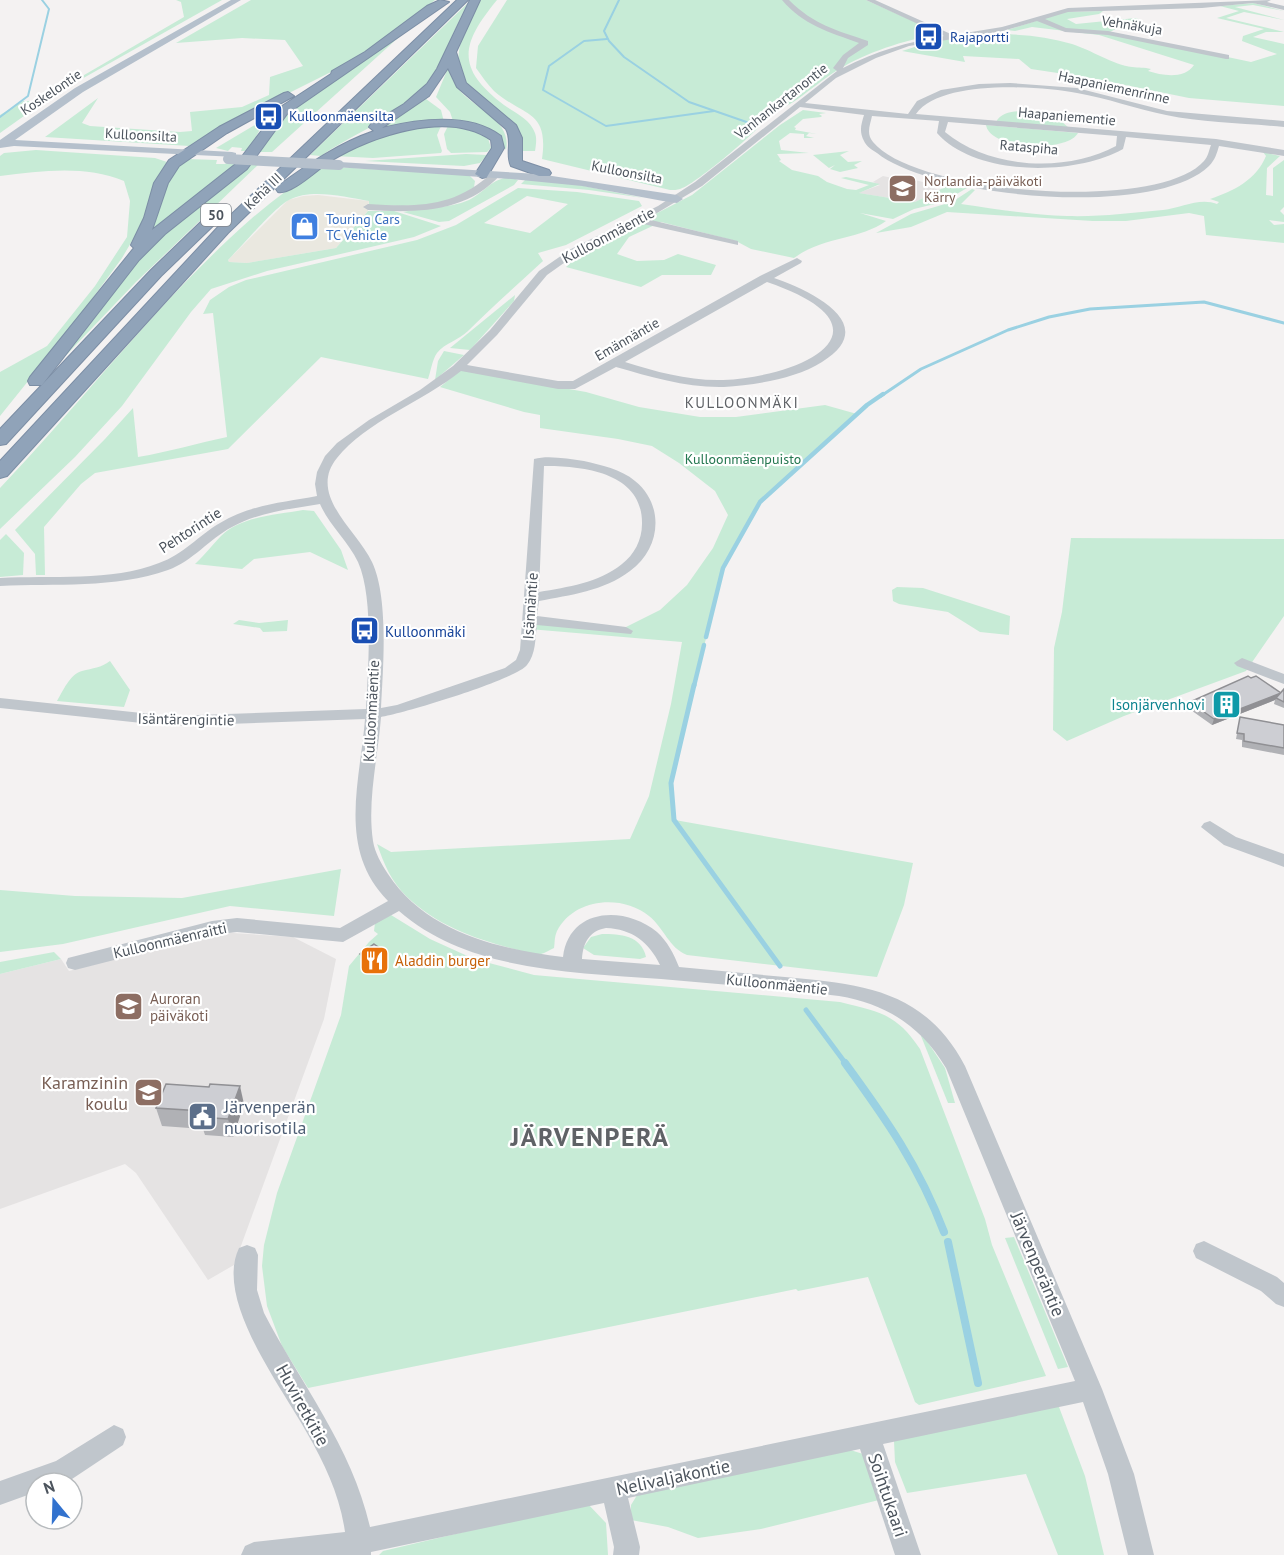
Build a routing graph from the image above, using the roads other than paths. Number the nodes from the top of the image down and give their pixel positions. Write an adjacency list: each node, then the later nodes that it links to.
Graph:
1 (237, 0): 28 (main road, Koskelontie)
2 (463, 0): 44 (highway, Kehä III / 50)
3 (475, 0): 14 (highway)
4 (785, 0): 17 (street)
5 (869, 0): 13 (street)
6 (1101, 0): 10 (street)
7 (1268, 0): 9 (street, Vanhankartanontie)
8 (445, 1): 16 (highway); 23 (highway)
9 (1251, 1): 10 (street, Vanhankartanontie); 11 (street)
10 (1115, 7): 12 (street, Vanhankartanontie)
11 (1284, 8)
12 (1036, 18): 13 (street, Vanhankartanontie); 15 (street, Vehnäkuja)
13 (951, 36): 17 (street, Vanhankartanontie)
14 (450, 51): 26 (highway); 29 (highway)
15 (1226, 57)
16 (349, 67): 31 (highway); 46 (highway)
17 (841, 70): 18 (street, Vanhankartanontie)
18 (798, 104): 19 (street, Haapaniementie); 39 (street, Vanhankartanontie)
19 (869, 112): 20 (street, Haapaniementie); 25 (street)
20 (911, 116): 21 (street, Haapaniementie); 22 (street, Haapaniemenrinne)
21 (944, 119): 24 (street, Haapaniementie); 24 (street, Rataspiha)
22 (1284, 123)
23 (313, 124)
24 (1122, 134): 25 (street, Haapaniementie)
25 (1216, 142): 30 (street, Haapaniementie)
26 (345, 145): 35 (highway); 44 (highway)
27 (288, 146): 33 (highway, Kehä III)
28 (5, 147): 31 (main road, Kulloonsilta)
29 (515, 149): 35 (highway); 36 (highway)
30 (1284, 153)
31 (184, 154): 32 (main road, Kulloonsilta); 46 (highway)
32 (230, 157): 33 (main road, Kulloonsilta, bridge); 34 (main road, Kulloonsilta, bridge)
33 (272, 161): 34 (main road, Kulloonsilta, bridge); 37 (highway, Kehä III)
34 (341, 163): 35 (main road, Kulloonsilta)
35 (491, 172): 36 (main road, Kulloonsilta); 38 (street); 38 (street); 39 (main road, Kulloonsilta)
36 (544, 174): 39 (main road, Kulloonsilta)
37 (257, 176)
38 (480, 189): 40 (street)
39 (677, 199): 42 (street, Kulloonmäentie)
40 (368, 207)
41 (219, 211): 51 (highway, 50)
42 (639, 220): 43 (street); 49 (street, Kulloonmäentie)
43 (734, 243)
44 (201, 252): 52 (highway, Kehä III / 50)
45 (797, 261): 47 (street, Emännäntie)
46 (119, 276): 50 (highway)
47 (764, 278): 48 (street, Emännäntie); 48 (street)
48 (616, 363): 49 (street, Emännäntie)
49 (458, 367): 53 (street, Kulloonmäentie)
50 (0, 425)
51 (0, 440)
52 (0, 472)
53 (324, 499): 54 (street, Pehtorintie); 61 (street, Kulloonmäentie)
54 (0, 582)
55 (532, 597): 55 (street, Isännäntie); 56 (street, Isännäntie)
56 (530, 620): 57 (street); 61 (street, Isännäntie)
57 (626, 631)
58 (1242, 663): 59 (street)
59 (1284, 678)
60 (0, 703): 61 (street, Isäntärengintie)
61 (373, 714): 64 (street, Kulloonmäentie)
62 (1210, 827): 63 (street)
63 (1284, 861)
64 (400, 902): 65 (street, Kulloonmäenraitti); 66 (street, Kulloonmäentie)
65 (75, 963)
66 (572, 964): 67 (street, Kulloonmäentie); 67 (street)
67 (673, 974): 68 (street, Kulloonmäentie)
68 (888, 1002): 72 (street, Järvenperäntie)
69 (1204, 1251): 71 (street)
70 (247, 1255): 77 (street, Huviretkitie)
71 (1284, 1297)
72 (1090, 1389): 73 (street, Nelivaljakontie); 81 (street, Järvenperäntie)
73 (868, 1436): 75 (street, Nelivaljakontie); 80 (street, Soihtukaari)
74 (114, 1437): 76 (street)
75 (614, 1490): 77 (street, Nelivaljakontie); 79 (street)
76 (0, 1493)
77 (359, 1548): 78 (street, Nelivaljakontie)
78 (254, 1555)
79 (626, 1555)
80 (908, 1555)
81 (1141, 1555)

